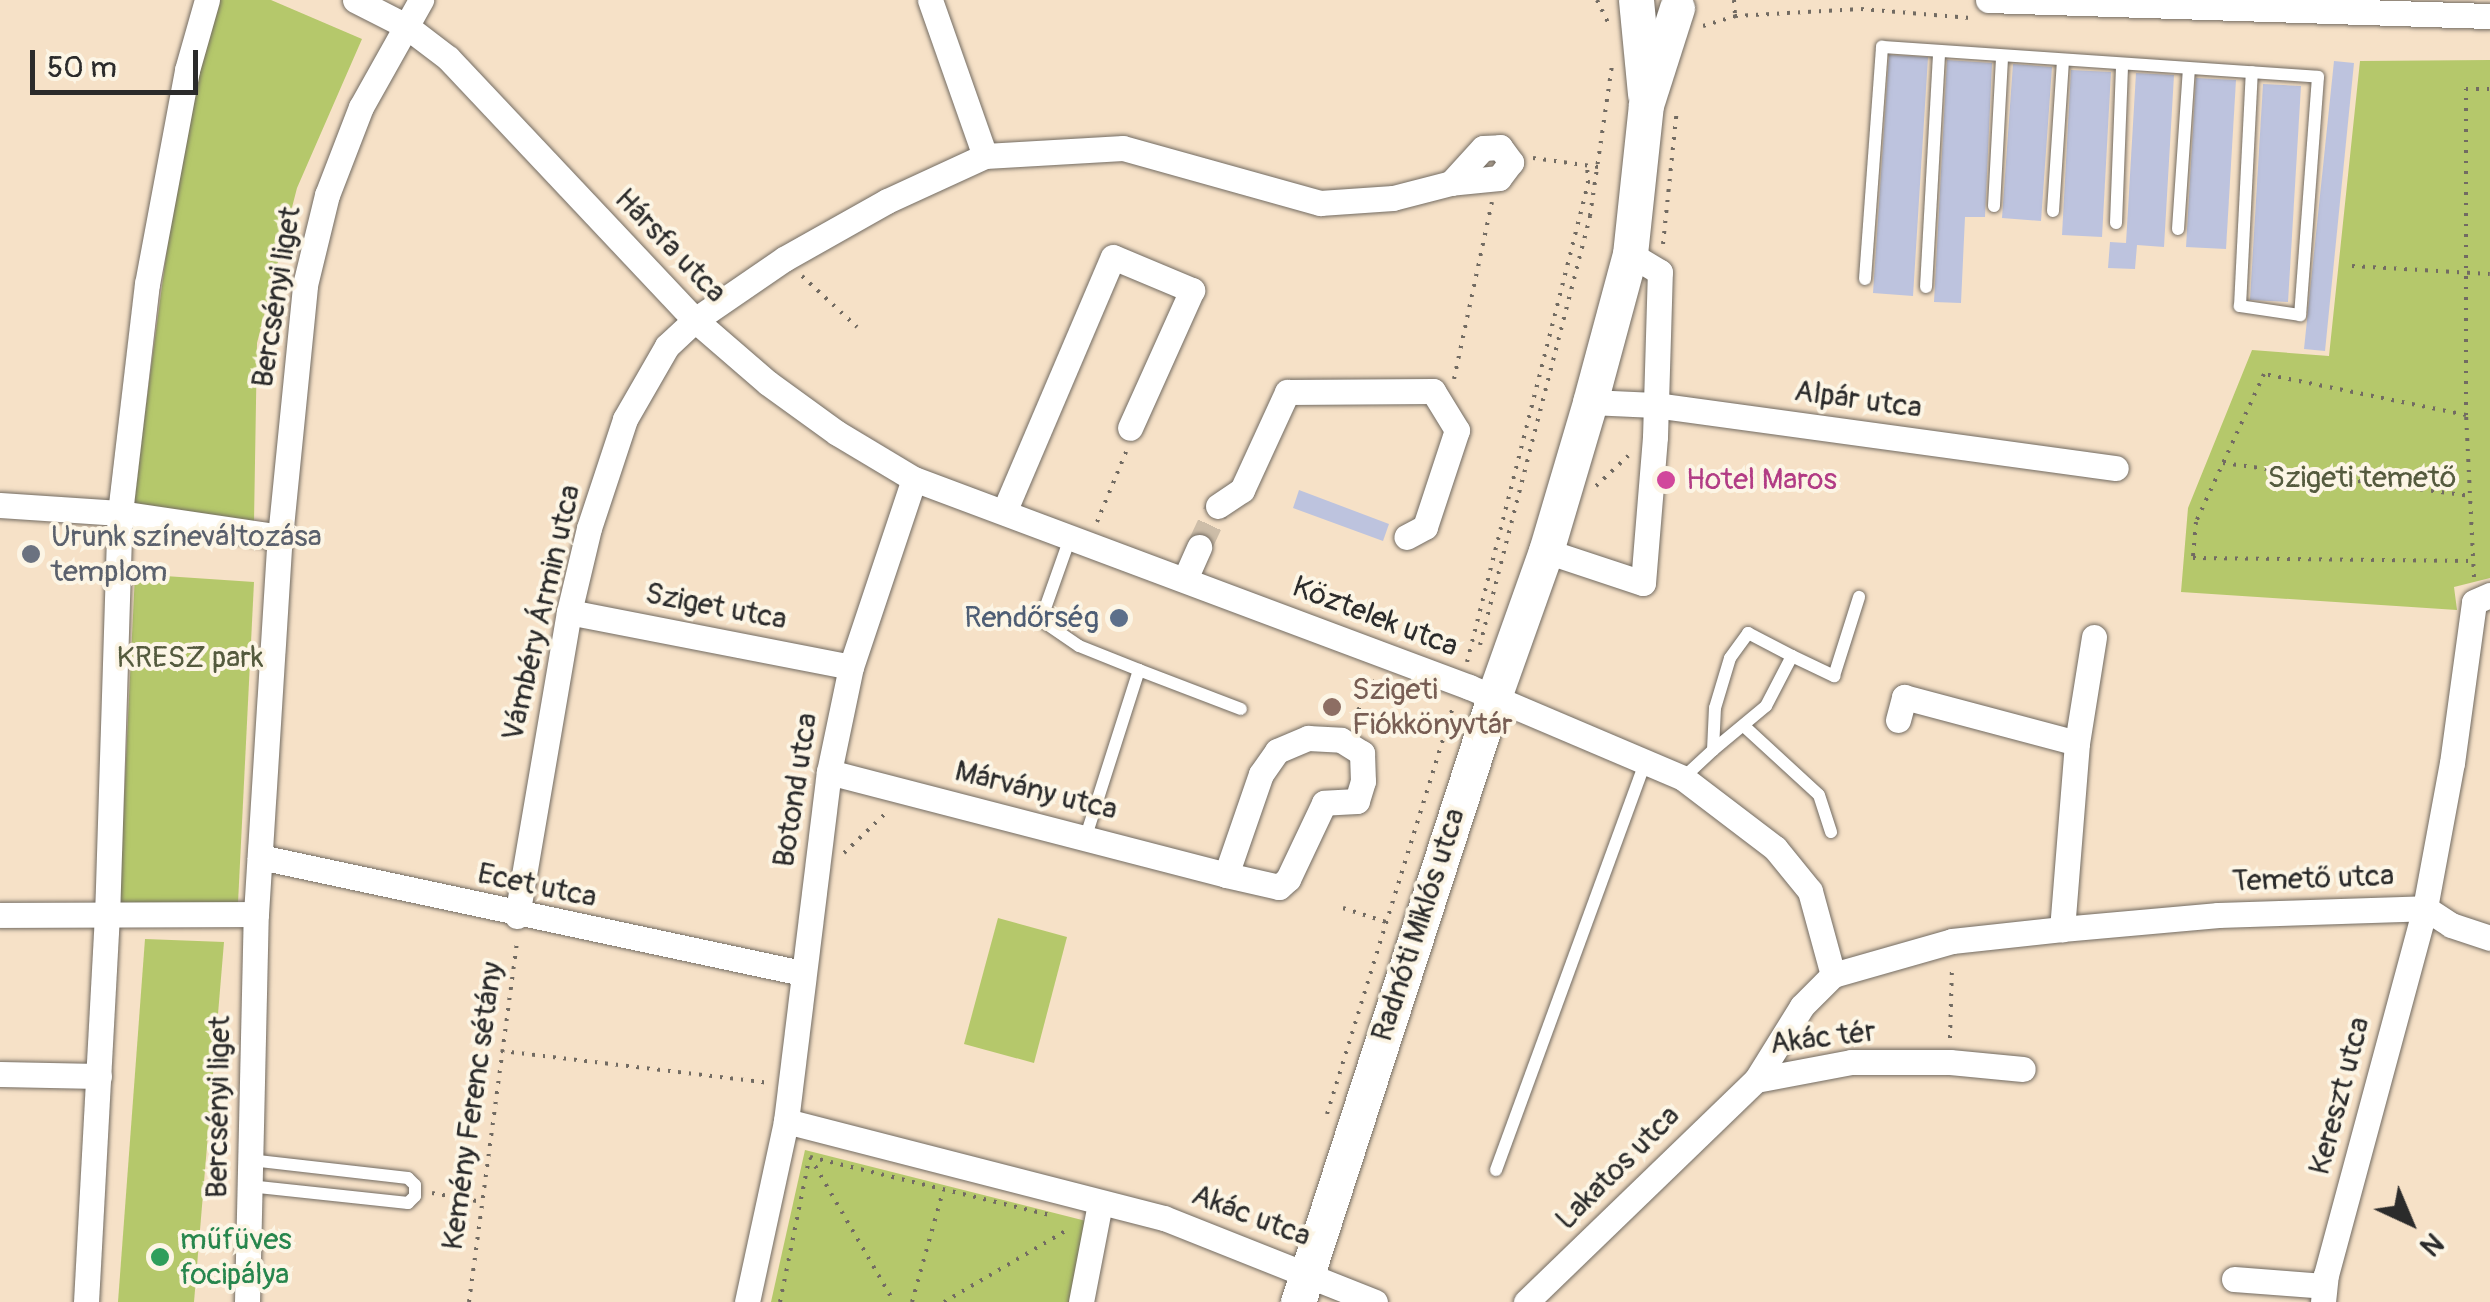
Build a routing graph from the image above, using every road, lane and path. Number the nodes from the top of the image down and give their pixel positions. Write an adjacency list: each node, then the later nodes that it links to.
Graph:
1 (206, 0): 52 (street)
2 (355, 0): 11 (street)
3 (421, 0): 11 (street, Bercsényi liget)
4 (930, 0): 22 (street)
5 (1597, 0): 12 (path)
6 (1636, 0): 9 (street, Radnóti Miklós utca); 20 (street, Radnóti Miklós utca)
7 (1734, 0): 9 (path)
8 (1988, 0): 10 (street)
9 (1687, 13): 20 (street, Radnóti Miklós utca)
10 (2490, 16)
11 (406, 26): 38 (street, Hársfa utca); 53 (street, Bercsényi liget)
12 (1609, 26)
13 (1938, 51): 14 (lane); 36 (lane); 37 (lane)
14 (2002, 56): 15 (lane); 27 (lane)
15 (2063, 60): 16 (lane); 28 (lane)
16 (2122, 64): 17 (lane); 29 (lane)
17 (2189, 68): 18 (lane); 30 (lane)
18 (2252, 72): 18 (lane)
19 (2490, 89): 34 (path)
20 (1662, 102): 32 (street, Radnóti Miklós utca); 32 (path)
21 (1500, 146): 23 (path); 25 (street); 26 (street, Vámbéry Ármin utca)
22 (985, 156): 26 (street, Vámbéry Ármin utca); 31 (street, Vámbéry Ármin utca)
23 (1588, 166): 24 (path); 68 (path)
24 (1598, 167)
25 (1498, 178): 26 (street, Vámbéry Ármin utca); 42 (path)
26 (1451, 182)
27 (1994, 206)
28 (2053, 211)
29 (2116, 223)
30 (2178, 229)
31 (784, 259): 38 (street, Vámbéry Ármin utca); 39 (path)
32 (1645, 263): 40 (street, Radnóti Miklós utca); 41 (street, Radnóti Miklós utca)
33 (2352, 266): 34 (path)
34 (2464, 274): 35 (path); 43 (path)
35 (2490, 274)
36 (1865, 279)
37 (1926, 288)
38 (694, 320): 47 (street, Hársfa utca); 62 (street, Vámbéry Ármin utca)
39 (858, 327)
40 (1590, 402): 41 (street, Alpár utca); 57 (street, Radnóti Miklós utca)
41 (1655, 406): 46 (street, Alpár utca); 57 (street, Radnóti Miklós utca)
42 (1446, 414): 50 (street); 54 (street)
43 (2466, 415): 45 (path); 48 (path)
44 (1130, 428): 51 (street); 55 (path)
45 (2223, 463): 48 (path); 58 (path)
46 (2116, 468)
47 (914, 479): 51 (street, Köztelek utca); 66 (street, Botond utca)
48 (2469, 496): 58 (path)
49 (0, 504): 52 (street)
50 (1218, 506)
51 (1004, 512): 55 (street, Köztelek utca)
52 (120, 513): 53 (street); 91 (street)
53 (280, 537): 83 (street, Bercsényi liget)
54 (1406, 537)
55 (1079, 541): 59 (street, Köztelek utca); 67 (lane)
56 (1198, 547): 59 (street)
57 (1546, 550): 69 (street, Radnóti Miklós utca)
58 (2473, 561): 61 (path)
59 (1185, 578): 65 (street, Köztelek utca)
60 (1859, 597): 64 (lane)
61 (2482, 598): 87 (street, Temető utca)
62 (569, 612): 66 (street, Sziget utca); 90 (street, Vámbéry Ármin utca)
63 (2094, 637): 75 (street)
64 (1792, 656): 73 (lane); 76 (lane)
65 (1388, 658): 69 (street, Köztelek utca); 74 (path)
66 (850, 667): 78 (street, Botond utca)
67 (1138, 670): 70 (lane); 82 (lane)
68 (1464, 670)
69 (1494, 697): 77 (street, Köztelek utca); 119 (street, Radnóti Miklós utca)
70 (1242, 710)
71 (1452, 710): 92 (path)
72 (1898, 720): 75 (street)
73 (1745, 727): 76 (lane); 81 (lane)
74 (1341, 740): 85 (street); 85 (street, Márvány utca)
75 (2077, 743): 94 (street)
76 (1712, 750): 79 (lane)
77 (1645, 762): 79 (street, Köztelek utca); 110 (lane)
78 (829, 772): 80 (street, Márvány utca); 97 (street, Botond utca)
79 (1683, 778): 98 (street, Köztelek utca)
80 (910, 792): 82 (street, Márvány utca); 84 (path)
81 (1831, 832)
82 (1086, 836): 85 (street, Márvány utca)
83 (260, 858): 88 (street, Bercsényi liget); 90 (street, Ecet utca)
84 (839, 858)
85 (1226, 874)
86 (1343, 908): 92 (path)
87 (2425, 908): 94 (street, Temető utca); 95 (street); 120 (street, Kereszt utca)
88 (256, 914): 91 (street); 111 (street, Bercsényi liget)
89 (0, 915): 91 (street)
90 (518, 916): 97 (street, Ecet utca); 99 (path, Kemény Ferenc sétány)
91 (107, 918): 103 (street)
92 (1385, 922): 93 (path); 107 (path)
93 (1397, 925)
94 (2062, 929): 96 (street, Akác tér)
95 (2490, 938)
96 (1952, 940): 98 (street, Akác tér); 100 (path)
97 (802, 973): 106 (street, Botond utca)
98 (1833, 975): 104 (street, Akác tér)
99 (501, 1051): 105 (path); 114 (path, Kemény Ferenc sétány)
100 (1950, 1062): 101 (street, Akác tér); 104 (street, Akác tér)
101 (2023, 1069)
102 (0, 1074): 103 (street)
103 (99, 1076): 121 (street)
104 (1756, 1080): 131 (street, Lakatos utca)
105 (774, 1084)
106 (786, 1121): 115 (street, Akác utca); 124 (street, Botond utca)
107 (1323, 1127)
108 (805, 1150): 109 (path)
109 (810, 1157): 113 (path); 125 (path); 126 (path)
110 (1496, 1170)
111 (249, 1173): 112 (lane); 112 (lane); 122 (street, Bercsényi liget)
112 (415, 1190): 114 (path)
113 (943, 1191): 116 (path); 127 (path)
114 (482, 1202): 123 (path, Kemény Ferenc sétány)
115 (1100, 1204): 119 (street, Akác utca); 129 (street)
116 (1064, 1218)
117 (1081, 1222): 128 (path)
118 (2234, 1279): 120 (street)
119 (1302, 1287): 130 (street, Akác utca)
120 (2324, 1294)
121 (86, 1302)
122 (247, 1302)
123 (469, 1302)
124 (747, 1302)
125 (780, 1302)
126 (894, 1302)
127 (912, 1302)
128 (944, 1302)
129 (1081, 1302)
130 (1375, 1302)
131 (1526, 1302)

